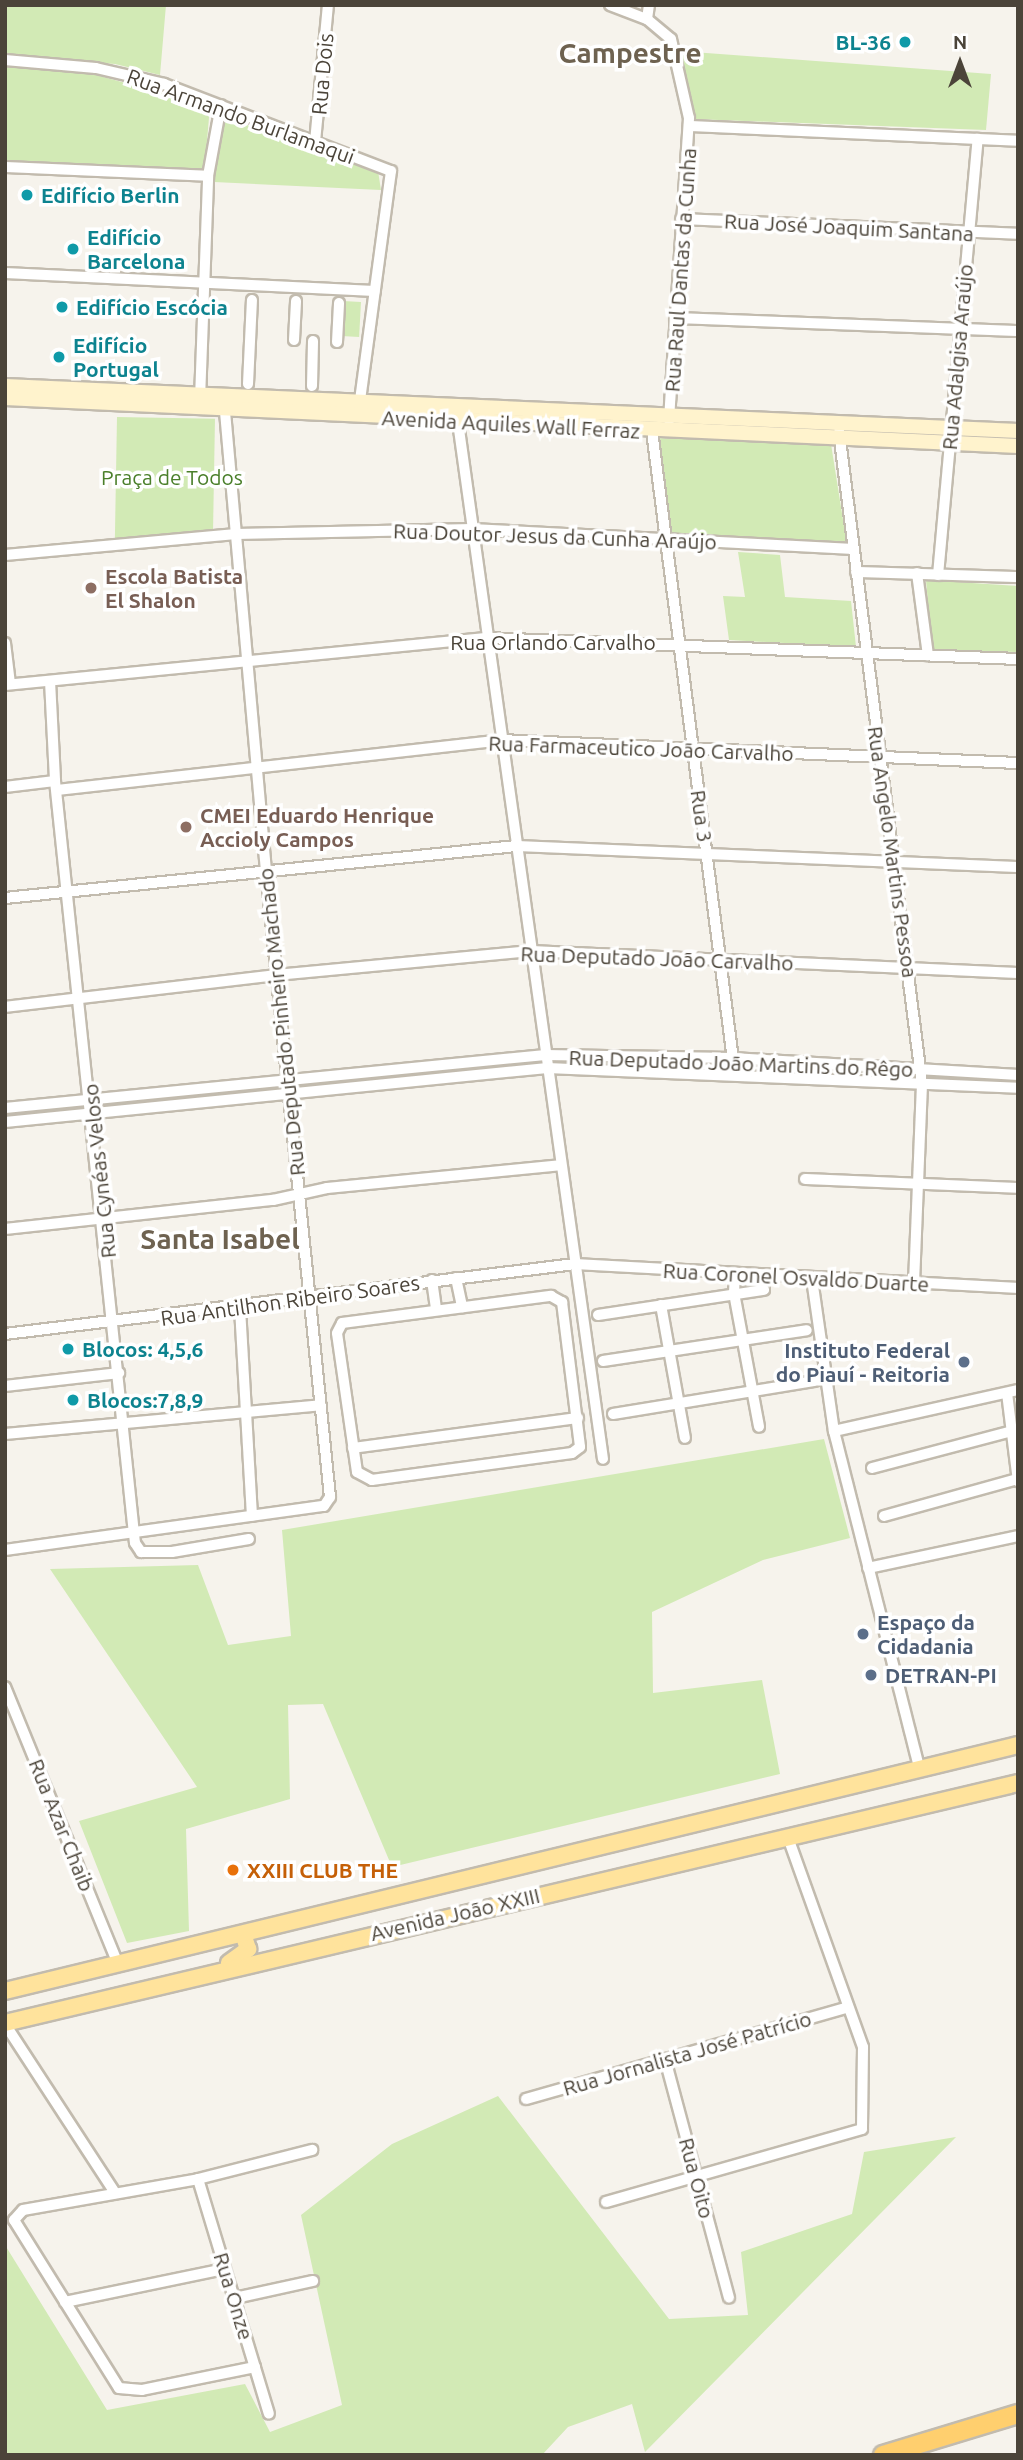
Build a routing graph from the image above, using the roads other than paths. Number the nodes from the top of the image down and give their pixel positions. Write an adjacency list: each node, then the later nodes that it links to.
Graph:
1 (328, 5): 10 (street, Rua Dois)
2 (610, 5): 4 (street)
3 (649, 5): 4 (street)
4 (648, 19): 7 (street, Rua Raul Dantas da Cunha)
5 (5, 60): 6 (street, Rua Armando Burlamaqui)
6 (220, 106): 10 (street, Rua Armando Burlamaqui); 12 (street)
7 (690, 126): 8 (street); 13 (street, Rua Raul Dantas da Cunha)
8 (978, 139): 9 (street); 14 (street, Rua Adalgisa Araújo)
9 (1018, 141)
10 (315, 142): 18 (street, Rua Armando Burlamaqui)
11 (5, 167): 12 (street)
12 (208, 176): 17 (street)
13 (681, 219): 14 (street, Rua José Joaquim Santana); 22 (street, Rua Raul Dantas da Cunha)
14 (968, 232): 15 (street, Rua José Joaquim Santana); 23 (street, Rua Adalgisa Araújo)
15 (1018, 234)
16 (5, 273): 17 (street)
17 (205, 285): 18 (street); 31 (street)
18 (374, 291): 33 (street)
19 (252, 300): 28 (street)
20 (296, 301): 25 (street)
21 (339, 303): 27 (street)
22 (675, 318): 23 (street); 37 (street, Rua Raul Dantas da Cunha)
23 (960, 329): 24 (street); 40 (street, Rua Adalgisa Araújo)
24 (1018, 331)
25 (294, 340)
26 (313, 341): 30 (street)
27 (337, 342)
28 (248, 384)
29 (5, 386): 31 (main road, Avenida Aquiles Wall Ferraz)
30 (312, 386)
31 (200, 394): 33 (main road, Avenida Aquiles Wall Ferraz); 35 (street)
32 (5, 398): 35 (main road, Avenida Aquiles Wall Ferraz)
33 (360, 399): 34 (main road, Avenida Aquiles Wall Ferraz)
34 (458, 404): 37 (main road, Avenida Aquiles Wall Ferraz); 38 (street)
35 (199, 410): 36 (main road, Avenida Aquiles Wall Ferraz)
36 (225, 411): 38 (main road, Avenida Aquiles Wall Ferraz); 48 (street, Rua Deputado Pinheiro Machado)
37 (670, 414): 39 (main road, Avenida Aquiles Wall Ferraz); 42 (street, Rua Raul Dantas da Cunha)
38 (456, 421): 41 (main road, Avenida Aquiles Wall Ferraz); 47 (street)
39 (839, 421): 40 (main road, Avenida Aquiles Wall Ferraz); 44 (street, Rua Angelo Martins Pessoa)
40 (951, 427): 43 (main road, Avenida Aquiles Wall Ferraz); 45 (street, Rua Adalgisa Araújo)
41 (652, 431): 42 (main road, Avenida Aquiles Wall Ferraz); 49 (street, Rua 3)
42 (667, 431): 44 (main road, Avenida Aquiles Wall Ferraz)
43 (1018, 431)
44 (839, 437): 45 (main road, Avenida Aquiles Wall Ferraz); 50 (street, Rua Angelo Martins Pessoa)
45 (949, 443): 46 (main road, Avenida Aquiles Wall Ferraz); 54 (street, Rua Adalgisa Araújo)
46 (1018, 446)
47 (472, 529): 48 (street, Rua Doutor Jesus da Cunha Araújo); 49 (street, Rua Doutor Jesus da Cunha Araújo); 56 (street)
48 (236, 534): 51 (street, Rua Doutor Jesus da Cunha Araújo); 62 (street, Rua Deputado Pinheiro Machado)
49 (666, 539): 50 (street, Rua Doutor Jesus da Cunha Araújo); 57 (street, Rua 3)
50 (853, 549): 52 (street, Rua Angelo Martins Pessoa)
51 (5, 555)
52 (856, 572): 53 (street); 59 (street, Rua Angelo Martins Pessoa)
53 (917, 573): 54 (street); 60 (street)
54 (939, 575): 55 (street)
55 (1018, 577)
56 (486, 638): 57 (street, Rua Orlando Carvalho); 62 (street, Rua Orlando Carvalho); 65 (street)
57 (676, 642): 59 (street, Rua Orlando Carvalho); 66 (street, Rua 3)
58 (5, 643): 64 (street)
59 (865, 652): 60 (street, Rua Orlando Carvalho); 67 (street, Rua Angelo Martins Pessoa)
60 (928, 655): 61 (street, Rua Orlando Carvalho)
61 (1018, 659)
62 (247, 662): 63 (street, Rua Orlando Carvalho); 69 (street, Rua Deputado Pinheiro Machado)
63 (50, 681): 64 (street, Rua Orlando Carvalho); 70 (street, Rua Cynéas Veloso)
64 (8, 685)
65 (501, 740): 66 (street, Rua Farmaceutico João Carvalho); 69 (street, Rua Farmaceutico João Carvalho); 72 (street)
66 (693, 748): 67 (street, Rua Farmaceutico João Carvalho); 73 (street, Rua 3)
67 (880, 758): 68 (street, Rua Farmaceutico João Carvalho); 74 (street, Rua Angelo Martins Pessoa)
68 (1018, 763)
69 (257, 770): 70 (street, Rua Farmaceutico João Carvalho); 76 (street, Rua Deputado Pinheiro Machado)
70 (56, 786): 71 (street, Rua Farmaceutico João Carvalho); 77 (street, Rua Cynéas Veloso)
71 (5, 787)
72 (516, 846): 73 (street); 76 (street); 79 (street)
73 (708, 854): 74 (street); 80 (street, Rua 3)
74 (894, 861): 75 (street); 81 (street, Rua Angelo Martins Pessoa)
75 (1018, 867)
76 (266, 871): 77 (street); 83 (street, Rua Deputado Pinheiro Machado)
77 (70, 891): 78 (street); 84 (street, Rua Cynéas Veloso)
78 (5, 898)
79 (531, 951): 80 (street, Rua Deputado João Carvalho); 83 (street, Rua Deputado João Carvalho); 86 (street)
80 (717, 959): 81 (street, Rua Deputado João Carvalho); 87 (street, Rua 3)
81 (909, 969): 82 (street, Rua Deputado João Carvalho); 89 (street, Rua Angelo Martins Pessoa)
82 (1018, 973)
83 (276, 975): 84 (street, Rua Deputado João Carvalho); 92 (street, Rua Deputado Pinheiro Machado)
84 (81, 1000): 85 (street, Rua Deputado João Carvalho); 96 (street, Rua Cynéas Veloso)
85 (5, 1007)
86 (545, 1055): 87 (street, Rua Deputado João Martins do Rêgo); 88 (street); 92 (street, Rua Deputado João Martins do Rêgo)
87 (732, 1058): 89 (street, Rua Deputado João Martins do Rêgo); 90 (street, Rua 3)
88 (547, 1068): 90 (street, Rua Deputado João Martins do Rêgo); 95 (street, Rua Deputado João Martins do Rêgo); 100 (street)
89 (920, 1071): 91 (street, Rua Deputado João Martins do Rêgo); 93 (street, Rua Angelo Martins Pessoa)
90 (734, 1075): 93 (street, Rua Deputado João Martins do Rêgo)
91 (1018, 1075)
92 (286, 1078): 95 (street, Rua Deputado Pinheiro Machado); 96 (street, Rua Deputado João Martins do Rêgo)
93 (922, 1084): 94 (street, Rua Deputado João Martins do Rêgo); 102 (street, Rua Angelo Martins Pessoa)
94 (1018, 1088)
95 (289, 1093): 98 (street, Rua Deputado João Martins do Rêgo); 104 (street, Rua Deputado Pinheiro Machado)
96 (92, 1099): 97 (street, Rua Deputado João Martins do Rêgo); 98 (street, Rua Cynéas Veloso)
97 (5, 1108)
98 (93, 1113): 99 (street, Rua Deputado João Martins do Rêgo); 105 (street, Rua Cynéas Veloso)
99 (5, 1122)
100 (560, 1165): 104 (street); 107 (street)
101 (805, 1179): 102 (street)
102 (920, 1185): 103 (street); 112 (street, Rua Angelo Martins Pessoa)
103 (1018, 1188)
104 (299, 1195): 105 (street); 116 (street, Rua Deputado Pinheiro Machado)
105 (105, 1218): 106 (street); 122 (street, Rua Cynéas Veloso)
106 (5, 1229)
107 (575, 1264): 108 (street, Rua Coronel Osvaldo Duarte); 109 (street, Rua Antilhon Ribeiro Soares); 145 (street)
108 (735, 1274): 110 (street, Rua Coronel Osvaldo Duarte); 115 (street)
109 (456, 1278): 111 (street, Rua Antilhon Ribeiro Soares); 118 (street)
110 (812, 1279): 112 (street, Rua Coronel Osvaldo Duarte); 140 (street)
111 (432, 1280): 116 (street, Rua Antilhon Ribeiro Soares); 120 (street)
112 (915, 1284): 113 (street, Rua Coronel Osvaldo Duarte)
113 (1018, 1288)
114 (764, 1290): 115 (street)
115 (734, 1293): 117 (street); 125 (street)
116 (310, 1299): 119 (street, Rua Antilhon Ribeiro Soares); 134 (street, Rua Deputado Pinheiro Machado)
117 (662, 1305): 121 (street); 126 (street)
118 (461, 1307): 120 (street); 137 (street)
119 (240, 1308): 122 (street, Rua Antilhon Ribeiro Soares); 135 (street)
120 (436, 1310): 144 (street)
121 (598, 1315)
122 (115, 1323): 124 (street, Rua Antilhon Ribeiro Soares); 128 (street, Rua Cynéas Veloso)
123 (807, 1330): 125 (street)
124 (5, 1334)
125 (743, 1340): 126 (street); 131 (street)
126 (670, 1351): 127 (street); 133 (street)
127 (603, 1362)
128 (119, 1373): 130 (street); 138 (street, Rua Cynéas Veloso)
129 (815, 1381): 131 (street)
130 (5, 1386)
131 (752, 1391): 133 (street); 139 (street)
132 (1013, 1392): 140 (street); 141 (street)
133 (679, 1403): 136 (street); 143 (street)
134 (321, 1405): 135 (street); 148 (street, Rua Deputado Pinheiro Machado)
135 (243, 1411): 138 (street); 148 (street)
136 (613, 1414)
137 (578, 1418): 144 (street); 144 (street)
138 (124, 1423): 142 (street); 150 (street, Rua Cynéas Veloso)
139 (759, 1427)
140 (834, 1431): 154 (street)
141 (1012, 1431): 146 (street); 147 (street)
142 (5, 1434)
143 (685, 1438)
144 (353, 1448)
145 (603, 1459)
146 (872, 1468)
147 (1018, 1480): 149 (street)
148 (252, 1516): 150 (street)
149 (884, 1516)
150 (134, 1533): 152 (street); 153 (street)
151 (1018, 1536): 154 (street)
152 (249, 1539)
153 (5, 1550)
154 (869, 1568): 158 (street)
155 (5, 1687): 165 (street, Rua Azar Chaib)
156 (1018, 1745): 158 (main road, Avenida João XXIII)
157 (1018, 1755): 161 (main road, Avenida João XXIII)
158 (920, 1770): 161 (main road, Avenida João XXIII)
159 (1018, 1774): 162 (main road, Avenida João XXIII)
160 (1018, 1783): 162 (main road, Avenida João XXIII)
161 (851, 1788): 164 (main road, Avenida João XXIII)
162 (905, 1806): 163 (main road, Avenida João XXIII)
163 (787, 1835): 166 (main road, Avenida João XXIII); 168 (street)
164 (243, 1934): 165 (main road, Avenida João XXIII); 166 (main road)
165 (118, 1964): 167 (main road, Avenida João XXIII)
166 (218, 1971): 169 (main road, Avenida João XXIII)
167 (5, 1991)
168 (848, 2007): 170 (street, Rua Jornalista José Patrício); 173 (street)
169 (5, 2023): 175 (street)
170 (665, 2059): 171 (street, Rua Jornalista José Patrício); 173 (street, Rua Oito)
171 (526, 2099)
172 (312, 2150): 174 (street)
173 (697, 2176): 176 (street); 180 (street, Rua Oito)
174 (198, 2179): 175 (street); 177 (street, Rua Onze)
175 (115, 2193): 181 (street)
176 (606, 2203)
177 (225, 2269): 179 (street, Rua Onze); 181 (street)
178 (313, 2281): 179 (street)
179 (235, 2298): 182 (street, Rua Onze)
180 (729, 2298)
181 (65, 2302): 182 (street)
182 (255, 2367): 183 (street, Rua Onze)
183 (269, 2414)
184 (1018, 2414): 185 (highway)
185 (883, 2455)

